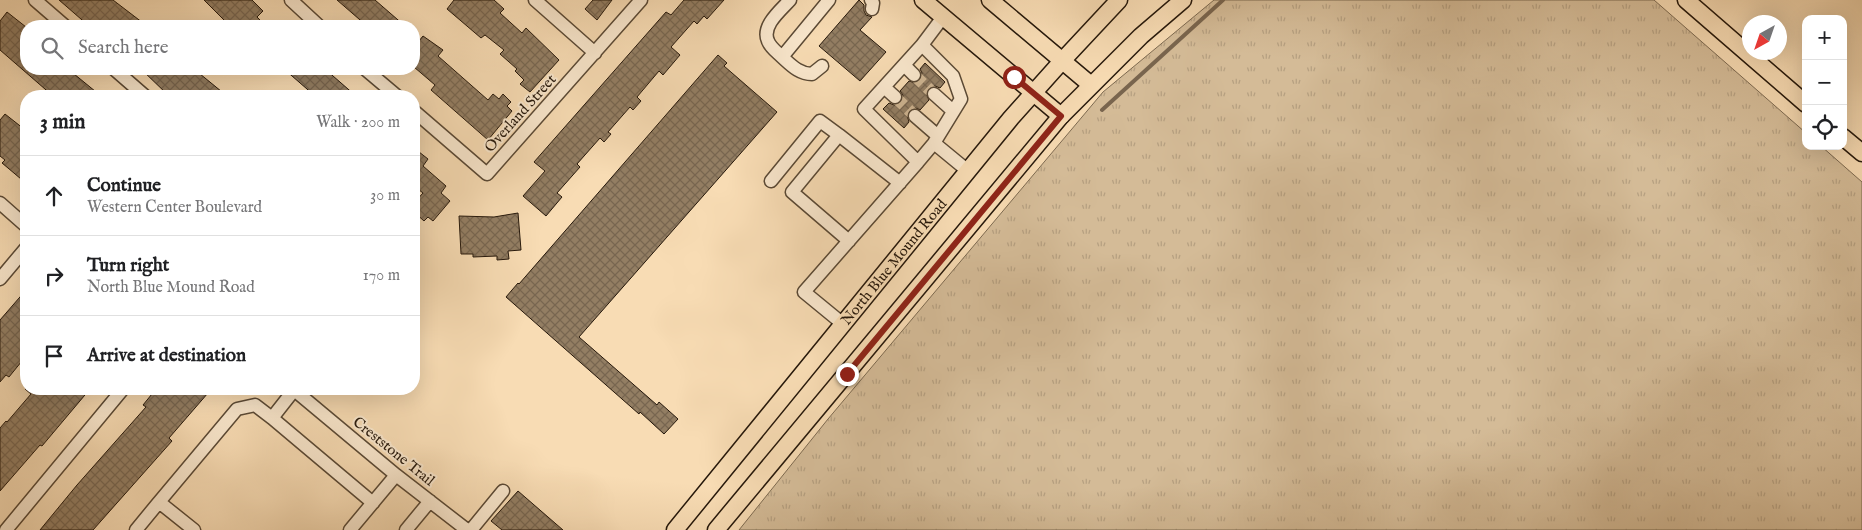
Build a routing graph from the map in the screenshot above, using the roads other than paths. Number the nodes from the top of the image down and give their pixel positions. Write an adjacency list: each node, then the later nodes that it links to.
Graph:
1 (35, 0): 13 (street)
2 (291, 0): 14 (street)
3 (534, 0): 16 (street)
4 (641, 0): 16 (street, Overland Street)
5 (790, 0): 17 (street)
6 (829, 0): 17 (street)
7 (923, 0): 12 (main road)
8 (990, 0): 18 (main road)
9 (1119, 0): 18 (main road, North Blue Mound Road)
10 (1183, 0): 24 (main road)
11 (1686, 0): 31 (main road)
12 (943, 17): 15 (street); 28 (main road)
13 (58, 20)
14 (313, 20)
15 (922, 45): 19 (street); 32 (street)
16 (595, 53): 33 (street, Overland Street)
17 (782, 56): 20 (street)
18 (1062, 60): 24 (main road); 28 (main road, North Blue Mound Road)
19 (904, 65): 23 (street); 25 (street)
20 (822, 66)
21 (121, 75): 26 (street)
22 (372, 75): 27 (street)
23 (914, 75)
24 (1091, 85): 35 (main road)
25 (884, 87): 30 (street); 40 (street)
26 (138, 90)
27 (390, 90)
28 (1033, 93): 35 (main road); 41 (main road, North Blue Mound Road)
29 (934, 94): 32 (street)
30 (894, 97)
31 (1802, 101)
32 (953, 111): 37 (street)
33 (420, 116)
34 (915, 116): 37 (street)
35 (1061, 116): 67 (main road)
36 (839, 135): 42 (street); 43 (street); 46 (street)
37 (936, 139): 40 (street); 41 (street)
38 (1847, 140): 39 (main road)
39 (1862, 153)
40 (918, 162): 43 (street)
41 (968, 172): 49 (main road, North Blue Mound Road)
42 (771, 181)
43 (900, 184): 46 (street)
44 (0, 203): 45 (street)
45 (20, 221)
46 (849, 241): 49 (street)
47 (20, 255): 48 (street)
48 (0, 279)
49 (843, 324): 66 (main road, North Blue Mound Road)
50 (118, 395): 59 (street)
51 (290, 395): 53 (street)
52 (300, 395): 54 (street, Creststone Trail)
53 (272, 418): 57 (street); 58 (street)
54 (396, 474): 56 (street, Creststone Trail); 58 (street)
55 (503, 491): 65 (street)
56 (430, 501): 63 (street); 64 (street, Creststone Trail)
57 (160, 502): 60 (street); 61 (street)
58 (373, 503): 62 (street)
59 (6, 530)
60 (136, 530)
61 (194, 530)
62 (350, 530)
63 (406, 530)
64 (467, 530)
65 (471, 530)
66 (675, 530)
67 (716, 530)

